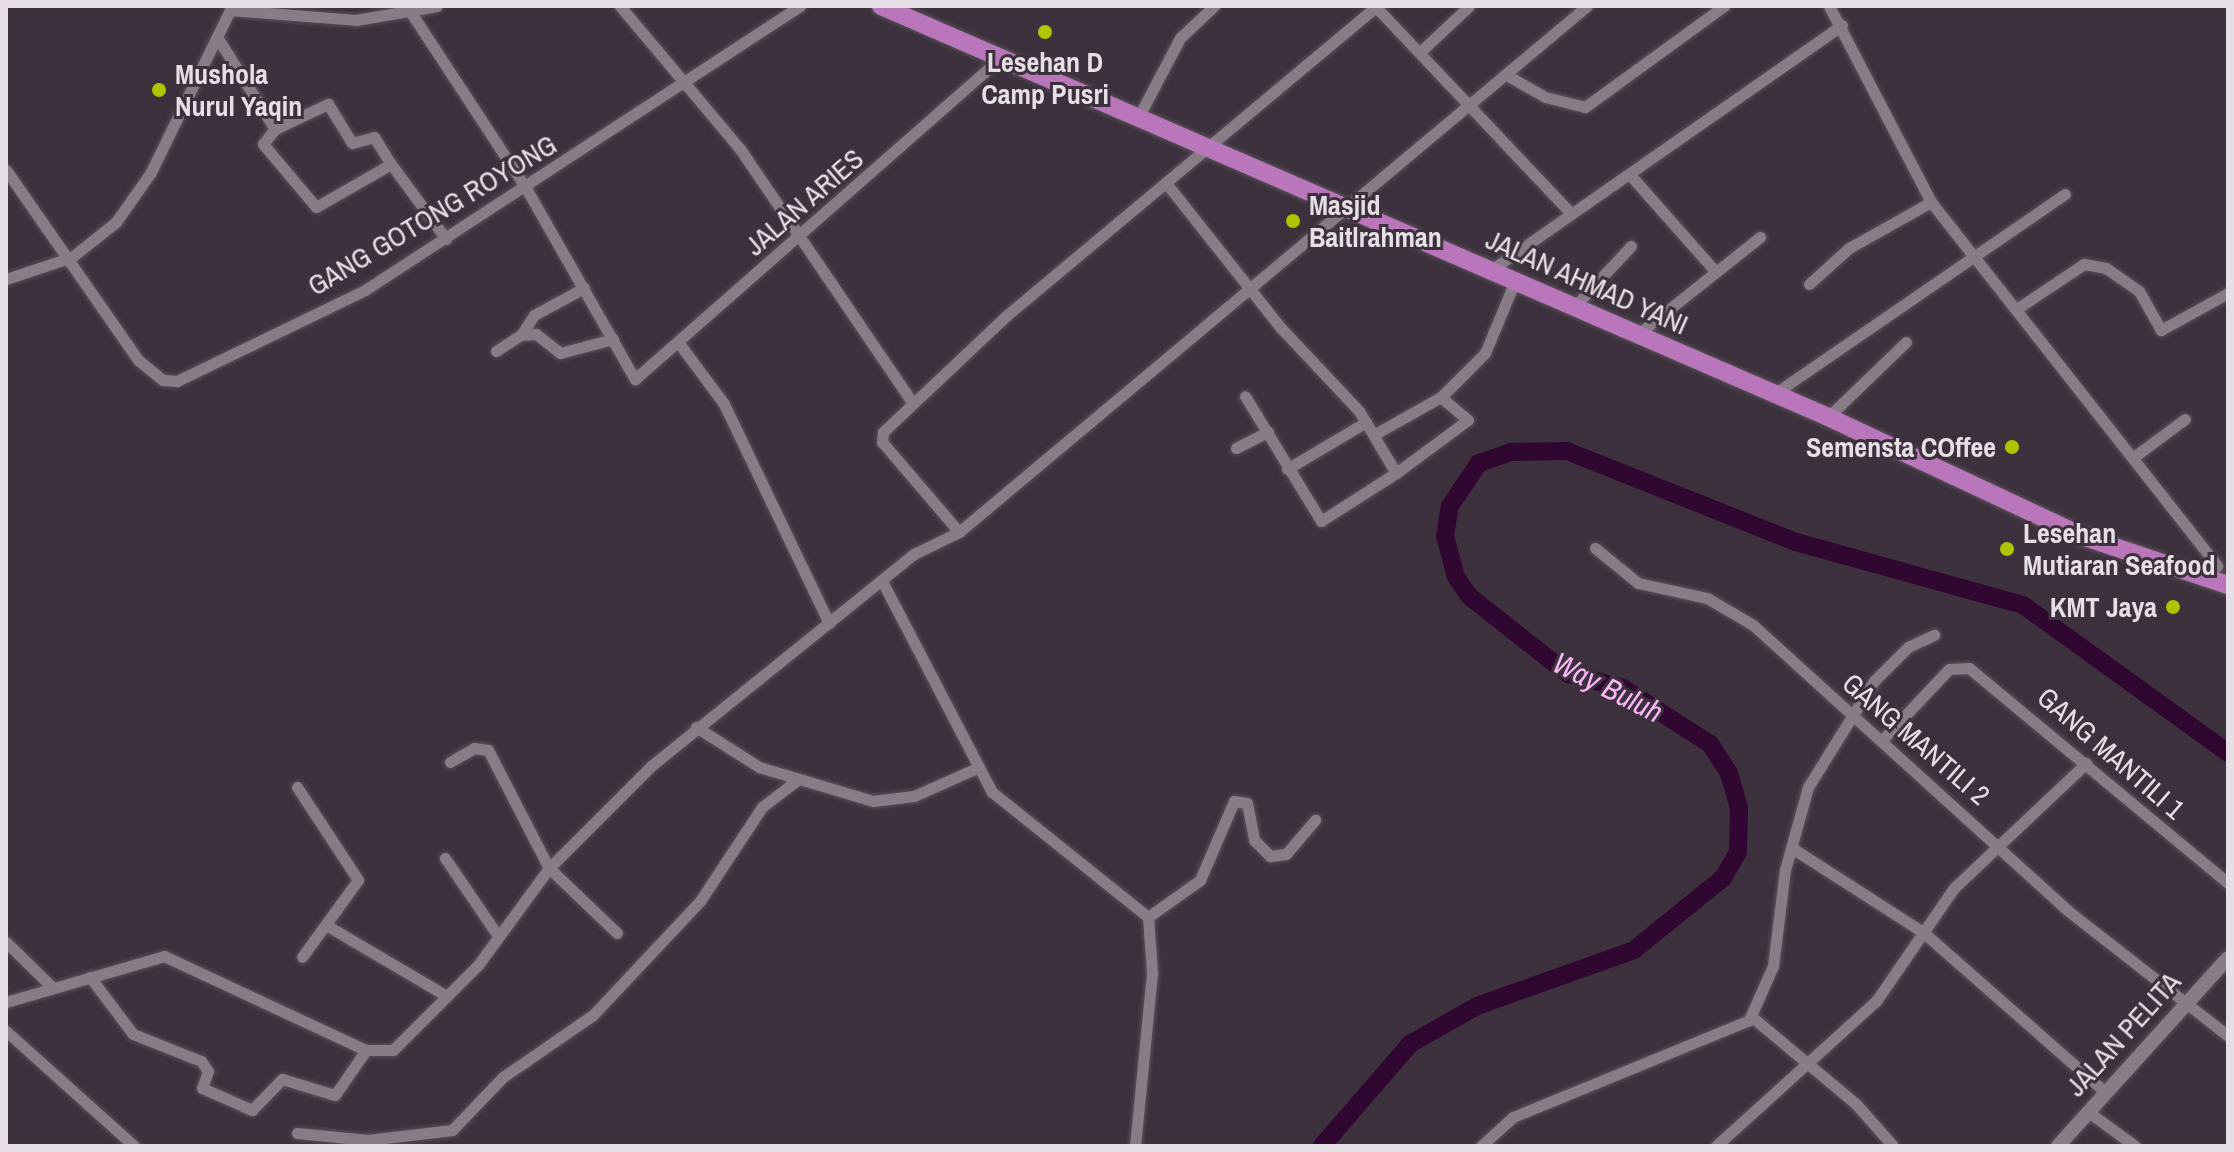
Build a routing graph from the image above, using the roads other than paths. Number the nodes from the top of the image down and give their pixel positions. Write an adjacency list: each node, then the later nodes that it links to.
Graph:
1 (437, 6): 13 (street)
2 (620, 6): 19 (street)
3 (800, 6): 19 (street, GANG GOTONG ROYONG)
4 (881, 6): 12 (highway, JALAN AHMAD YANI)
5 (1214, 6): 21 (street)
6 (1375, 6): 16 (street); 23 (street)
7 (1469, 6): 16 (street)
8 (1587, 6): 18 (street)
9 (1724, 6): 18 (street)
10 (1829, 6): 14 (street)
11 (228, 8): 13 (street); 15 (street)
12 (909, 11): 17 (highway, JALAN AHMAD YANI)
13 (412, 14): 28 (street)
14 (1842, 25): 26 (street); 30 (street)
15 (217, 37): 22 (street); 37 (street)
16 (1420, 52): 20 (street)
17 (1002, 57): 21 (highway, JALAN AHMAD YANI); 33 (street, JALAN ARIES)
18 (1510, 77): 20 (street)
19 (686, 82): 28 (street, GANG GOTONG ROYONG); 33 (street)
20 (1475, 107): 31 (street); 32 (street)
21 (1139, 116): 23 (highway, JALAN AHMAD YANI)
22 (275, 129): 24 (street); 24 (street)
23 (1212, 145): 27 (street); 31 (highway, JALAN AHMAD YANI)
24 (391, 164): 35 (street)
25 (6, 170): 37 (street)
26 (1631, 176): 32 (street); 40 (street)
27 (1166, 183): 44 (street); 58 (street)
28 (527, 190): 35 (street, GANG GOTONG ROYONG); 45 (street)
29 (2065, 194): 38 (street)
30 (1931, 202): 38 (street); 43 (street)
31 (1346, 206): 39 (highway, JALAN AHMAD YANI); 44 (street)
32 (1568, 210): 39 (street)
33 (800, 234): 53 (street, JALAN ARIES); 58 (street)
34 (1760, 237): 40 (street)
35 (446, 239): 37 (street, GANG GOTONG ROYONG)
36 (1631, 246): 47 (street)
37 (72, 257): 41 (street)
38 (1971, 260): 48 (street); 55 (street)
39 (1491, 270): 42 (highway, JALAN AHMAD YANI)
40 (1716, 272): 49 (street)
41 (6, 279)
42 (1515, 281): 47 (highway, JALAN AHMAD YANI); 57 (street)
43 (1809, 284)
44 (1250, 287): 61 (street); 68 (street)
45 (584, 288): 50 (street); 51 (street)
46 (2228, 293): 48 (street)
47 (1575, 306): 49 (highway, JALAN AHMAD YANI)
48 (2018, 308): 65 (street)
49 (1638, 334): 55 (highway, JALAN AHMAD YANI)
50 (521, 335): 51 (street); 54 (street)
51 (613, 339): 53 (street, JALAN ARIES)
52 (1906, 342): 59 (street)
53 (681, 346): 72 (street)
54 (496, 351)
55 (1774, 394): 59 (highway, JALAN AHMAD YANI)
56 (1245, 396): 62 (street)
57 (1441, 397): 63 (street); 67 (street)
58 (912, 402): 68 (street)
59 (1828, 417): 70 (highway, JALAN AHMAD YANI)
60 (2185, 419): 65 (street)
61 (1366, 422): 63 (street); 66 (street)
62 (1268, 432): 64 (street); 66 (street)
63 (1375, 434): 67 (street)
64 (1236, 448)
65 (2135, 456): 70 (street)
66 (1287, 469): 67 (street)
67 (1396, 473)
68 (959, 532): 71 (street)
69 (1595, 548): 74 (street, GANG MANTILI 2)
70 (2222, 574)
71 (882, 581): 72 (street); 79 (street)
72 (829, 623): 75 (street)
73 (1934, 635): 74 (street)
74 (1850, 715): 76 (street, GANG MANTILI 2); 84 (street)
75 (696, 727): 80 (street); 86 (street)
76 (1883, 739): 78 (street, GANG MANTILI 1); 83 (street, GANG MANTILI 2)
77 (450, 762): 86 (street)
78 (2086, 763): 83 (street); 87 (street, GANG MANTILI 1)
79 (977, 768): 80 (street); 88 (street)
80 (796, 781): 108 (street)
81 (297, 787): 89 (street)
82 (1315, 820): 88 (street)
83 (2000, 846): 90 (street); 100 (street, GANG MANTILI 2)
84 (1792, 848): 90 (street); 101 (street)
85 (445, 858): 92 (street)
86 (549, 868): 91 (street); 92 (street)
87 (2227, 881)
88 (1148, 917): 110 (street)
89 (326, 925): 94 (street); 98 (street)
90 (1923, 932): 105 (street); 106 (street)
91 (617, 933)
92 (498, 936): 98 (street)
93 (6, 942): 97 (street)
94 (302, 957)
95 (2228, 958): 100 (street, JALAN PELITA)
96 (90, 977): 97 (street); 104 (street); 104 (street)
97 (52, 987): 99 (street)
98 (445, 995): 104 (street)
99 (6, 1002)
100 (2188, 1002): 103 (street, GANG MANTILI 2); 106 (street, JALAN PELITA)
101 (1752, 1017): 105 (street); 111 (street)
102 (6, 1031): 109 (street)
103 (2228, 1036)
104 (366, 1050)
105 (1807, 1063): 112 (street); 113 (street)
106 (2104, 1091): 107 (street, JALAN PELITA)
107 (2087, 1111): 114 (street, JALAN PELITA); 115 (street)
108 (297, 1133)
109 (134, 1146)
110 (1135, 1146)
111 (1481, 1146)
112 (1716, 1146)
113 (1893, 1146)
114 (2058, 1146)
115 (2135, 1146)

